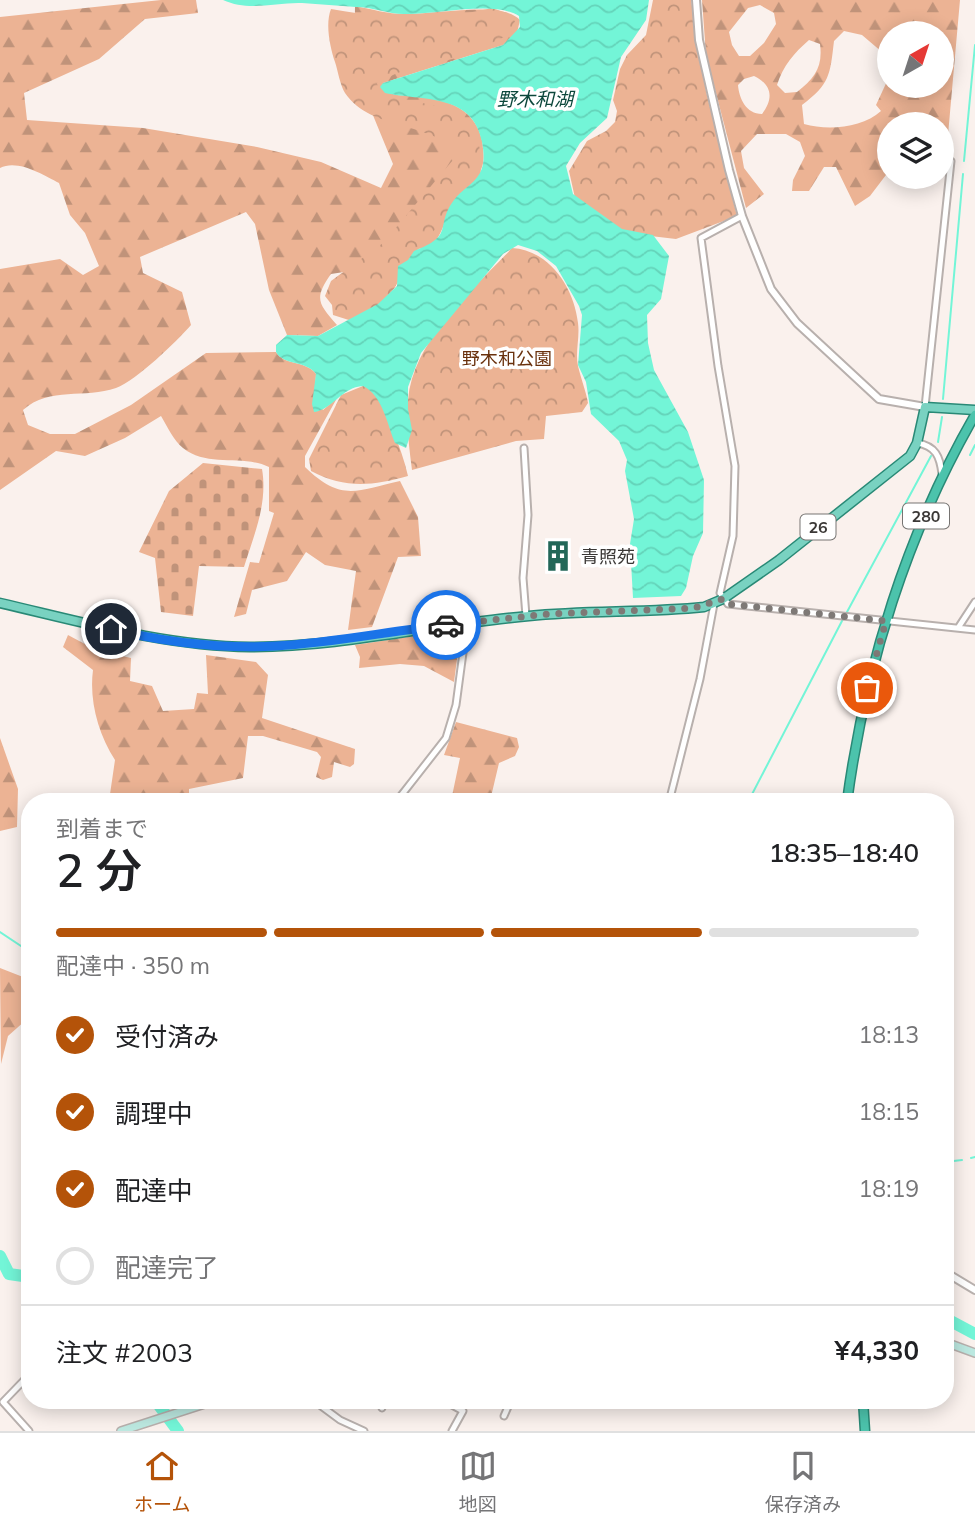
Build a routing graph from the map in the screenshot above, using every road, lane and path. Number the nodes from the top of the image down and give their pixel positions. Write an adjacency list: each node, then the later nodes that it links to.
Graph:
1 (696, 0): 3 (street)
2 (948, 189): 4 (street)
3 (742, 216): 4 (street); 9 (street)
4 (925, 407): 5 (main road); 6 (main road)
5 (975, 412): 8 (highway, 280)
6 (917, 443): 8 (street); 9 (main road, 26)
7 (524, 448): 13 (street)
8 (943, 477): 14 (highway, 280)
9 (723, 599): 12 (main road, 26); 14 (street)
10 (975, 601): 16 (street)
11 (0, 603): 15 (main road, 26)
12 (714, 604): 13 (main road, 26); 19 (street)
13 (526, 616): 15 (main road, 26)
14 (886, 621): 16 (street); 20 (highway, 280)
15 (467, 623): 18 (street)
16 (958, 628): 17 (street)
17 (975, 630)
18 (403, 793)
19 (671, 793)
20 (848, 793)
21 (954, 1277): 22 (street)
22 (975, 1290)
23 (954, 1345): 24 (main road)
24 (975, 1353)
25 (21, 1384): 32 (street)
26 (189, 1409): 33 (main road)
27 (325, 1409): 34 (street)
28 (459, 1409): 35 (street)
29 (507, 1409): 31 (street)
30 (864, 1409): 36 (highway)
31 (504, 1416)
32 (29, 1431)
33 (121, 1431)
34 (364, 1431)
35 (452, 1431)
36 (865, 1431)

